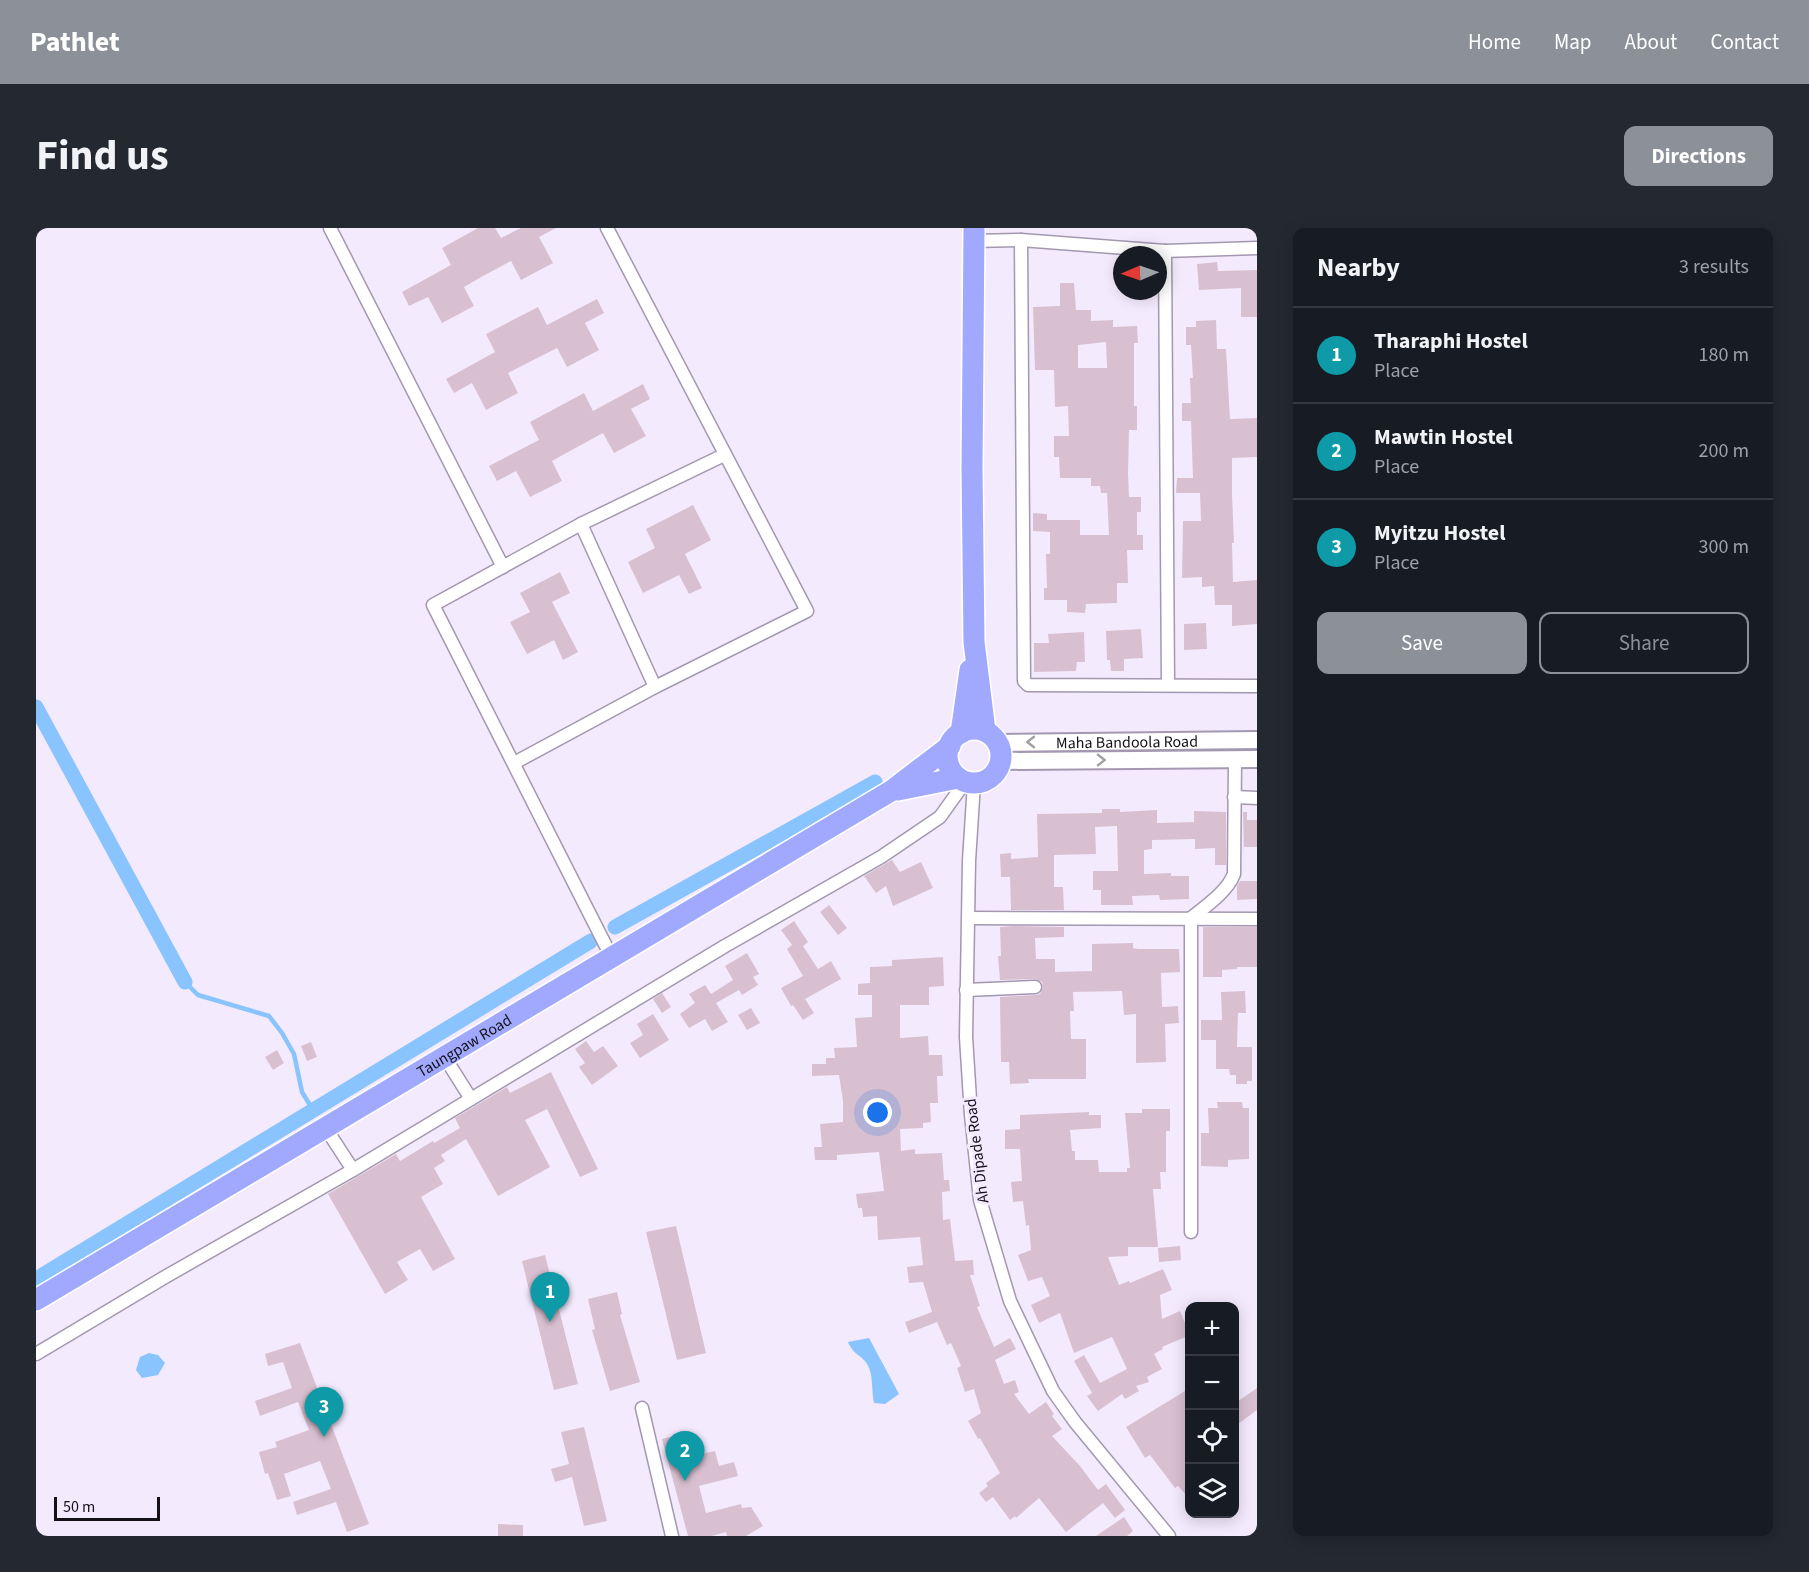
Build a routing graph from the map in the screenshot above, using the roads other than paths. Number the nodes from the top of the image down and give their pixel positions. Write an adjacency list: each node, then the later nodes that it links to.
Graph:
1 (330, 228): 11 (street)
2 (607, 228): 9 (street)
3 (974, 235): 4 (street); 12 (highway)
4 (1021, 240): 5 (street); 13 (street)
5 (1113, 246)
6 (1257, 248): 7 (street)
7 (1167, 250)
8 (1165, 300): 13 (street)
9 (724, 455): 10 (street); 15 (street)
10 (581, 524): 11 (street); 15 (street)
11 (503, 567): 21 (street)
12 (974, 642): 16 (highway); 18 (highway)
13 (1168, 685): 14 (street)
14 (1257, 686)
15 (655, 687): 21 (street)
16 (955, 740): 18 (highway); 22 (highway); 23 (highway, Taungpaw Road)
17 (1257, 740): 18 (main road, Maha Bandoola Road, one-way to 18)
18 (994, 745): 19 (main road, Maha Bandoola Road, one-way to 19); 22 (highway)
19 (1235, 759): 20 (main road, Maha Bandoola Road); 24 (street)
20 (1257, 759)
21 (514, 763): 29 (street)
22 (966, 781): 23 (highway, Taungpaw Road); 26 (street, Ah Dipade Road); 33 (street)
23 (891, 791): 29 (highway, Taungpaw Road)
24 (1234, 798): 25 (street); 27 (street)
25 (1257, 798)
26 (969, 918): 27 (street); 31 (street, Ah Dipade Road)
27 (1191, 918): 28 (street); 36 (street)
28 (1257, 919)
29 (611, 956): 32 (highway, Taungpaw Road)
30 (1035, 987): 31 (street)
31 (966, 990): 41 (street, Ah Dipade Road)
32 (444, 1056): 33 (street); 34 (highway, Taungpaw Road)
33 (471, 1099): 35 (street)
34 (325, 1127): 35 (street); 37 (highway, Taungpaw Road)
35 (353, 1170): 38 (street)
36 (1191, 1232)
37 (36, 1300)
38 (36, 1354)
39 (642, 1408): 40 (street)
40 (672, 1536)
41 (1168, 1536)

